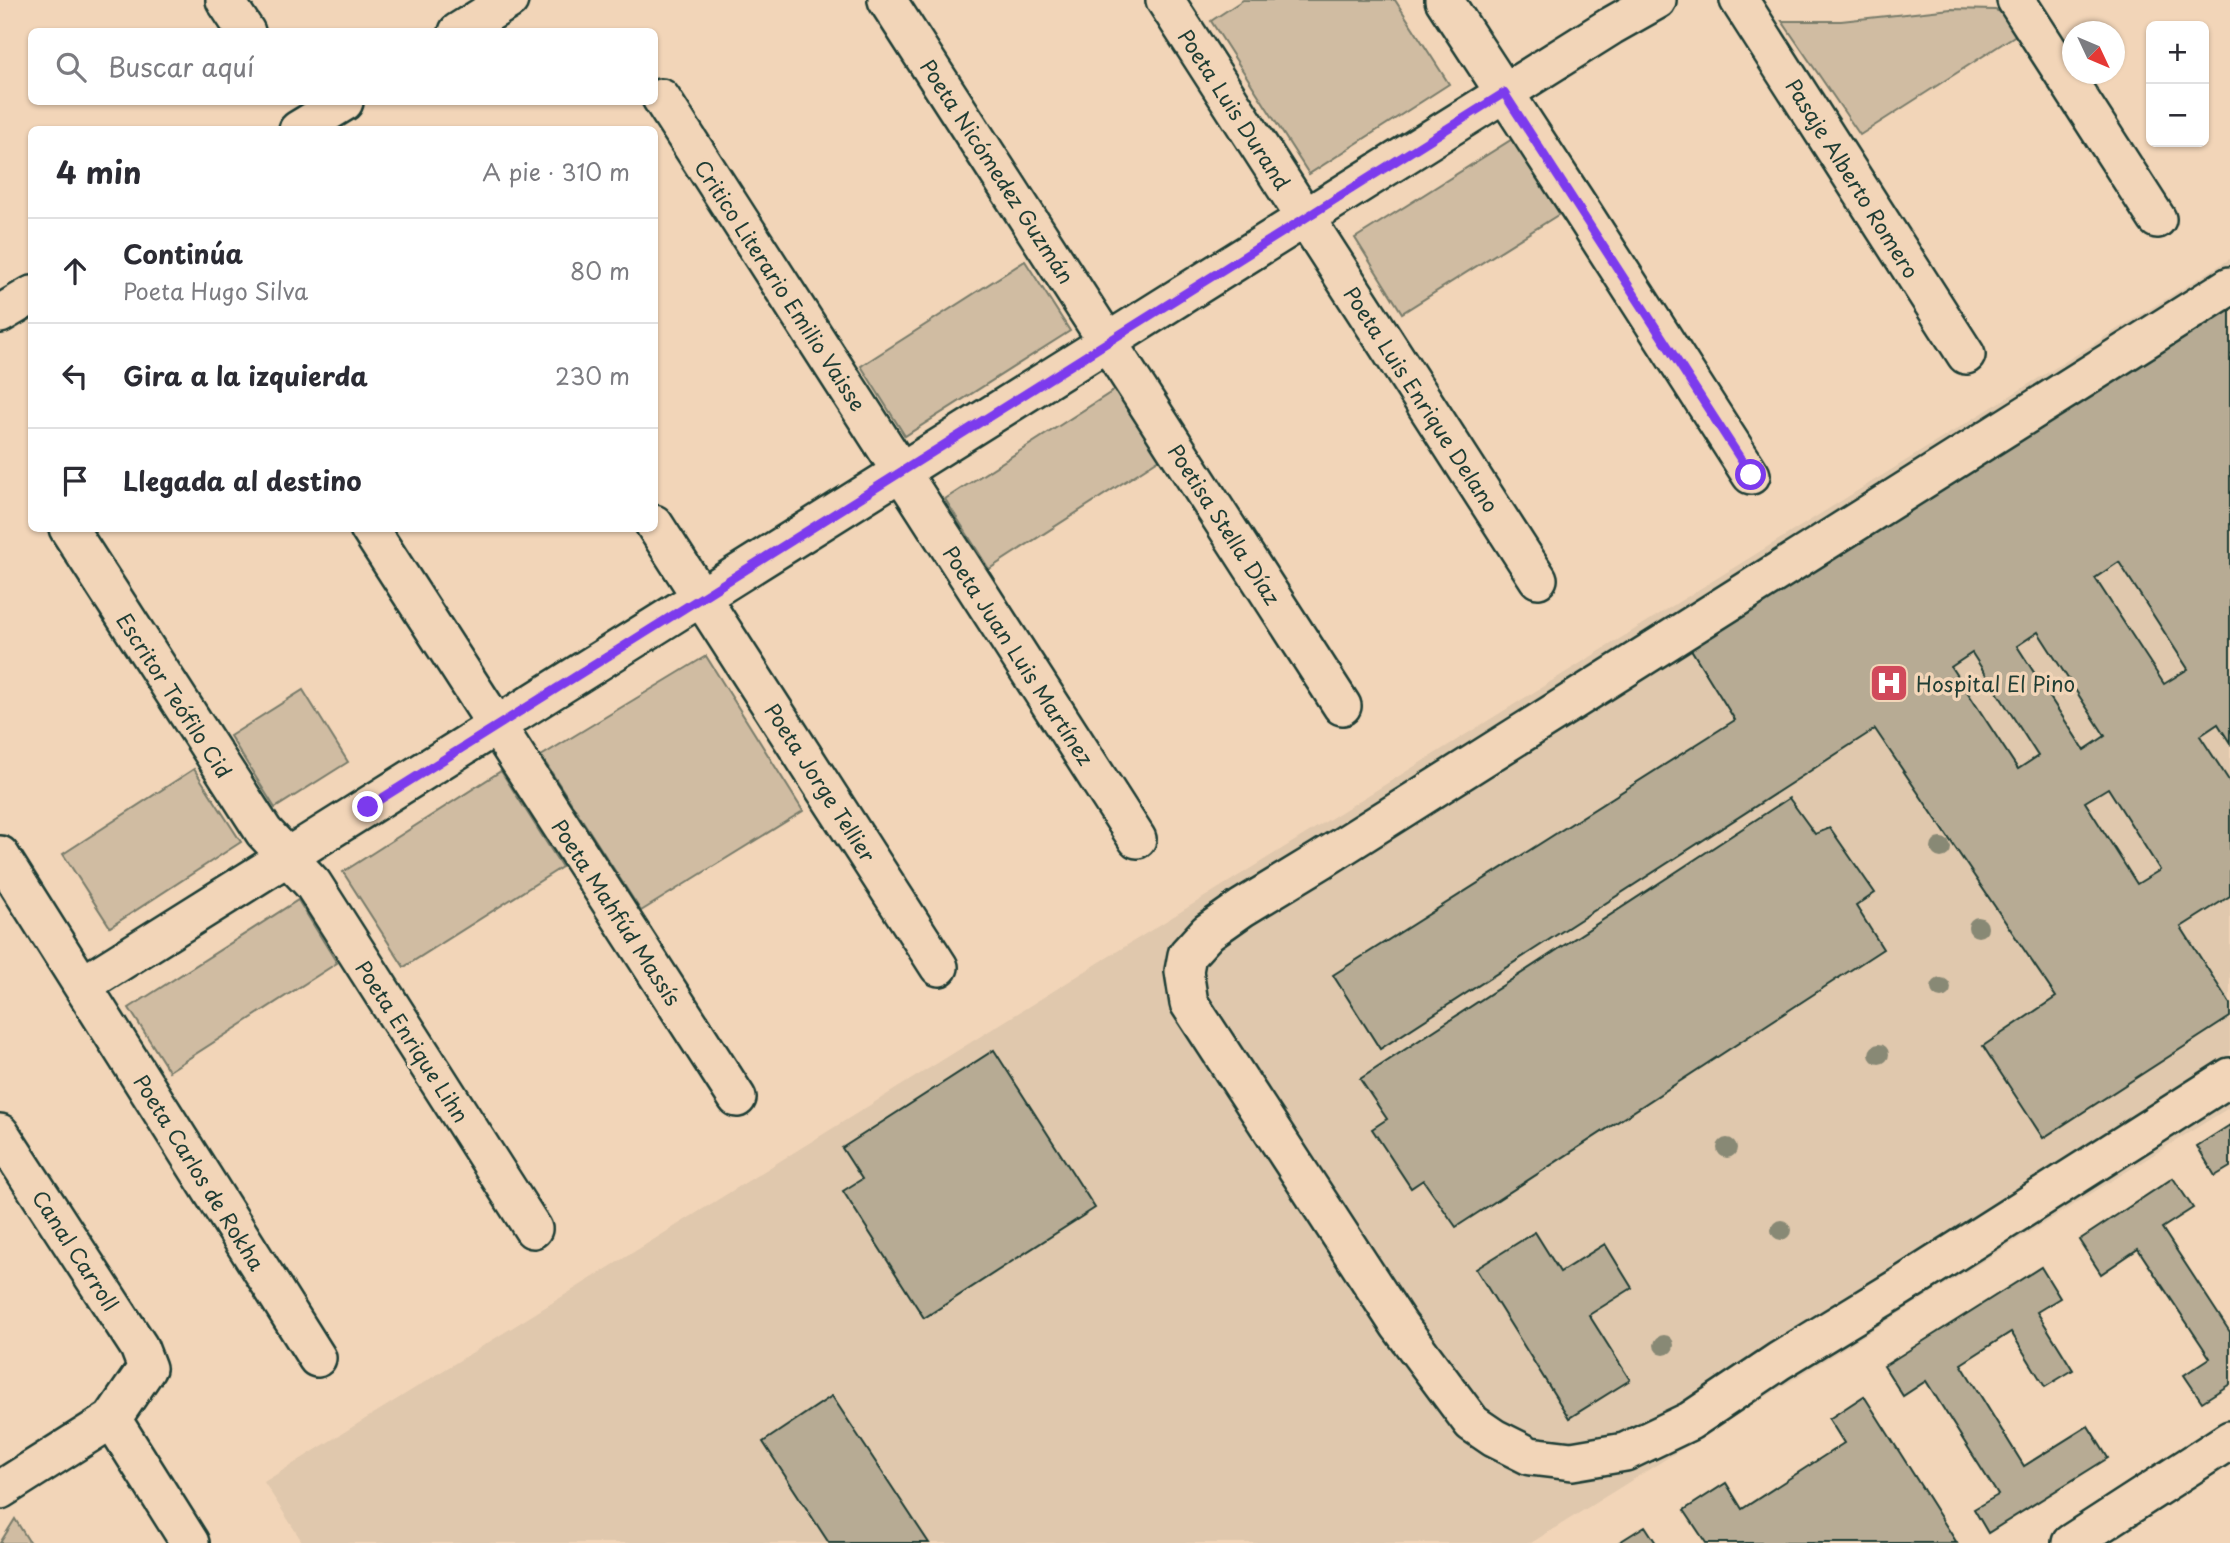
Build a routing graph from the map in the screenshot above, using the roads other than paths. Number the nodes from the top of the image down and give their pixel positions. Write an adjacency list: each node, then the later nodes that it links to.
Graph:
1 (225, 0): 10 (street)
2 (509, 0): 9 (street)
3 (887, 0): 20 (street, Poeta Nicómedez Guzmán)
4 (1165, 0): 15 (street, Poeta Luis Durand)
5 (1444, 0): 11 (street)
6 (1657, 0): 11 (street)
7 (1740, 0): 21 (street, Pasaje Alberto Romero)
8 (2016, 0): 16 (street)
9 (461, 18)
10 (243, 28)
11 (1504, 93): 15 (street); 23 (street)
12 (661, 99): 22 (street, Critico Literario Emilio Vaisse)
13 (336, 105): 14 (street)
14 (299, 118)
15 (1306, 218): 20 (street); 27 (street, Poeta Luis Enrique Delano)
16 (2157, 219)
17 (2230, 286): 36 (street)
18 (28, 297): 19 (street)
19 (0, 314)
20 (1109, 341): 22 (street); 29 (street, Poetisa Stella Díaz)
21 (1966, 355)
22 (901, 471): 28 (street); 31 (street, Poeta Juan Luis Martínez)
23 (1751, 475)
24 (658, 530): 28 (street, Poeta Jorge Tellier)
25 (71, 532): 33 (street, Escritor Teófilo Cid)
26 (372, 532): 30 (street, Poeta Mahfúd Massís)
27 (1538, 579)
28 (702, 597): 30 (street); 34 (street, Poeta Jorge Tellier)
29 (1342, 706)
30 (496, 726): 33 (street); 37 (street, Poeta Mahfúd Massís)
31 (1138, 839)
32 (0, 855): 35 (street, Poeta Carlos de Rokha)
33 (288, 856): 35 (street); 39 (street, Poeta Enrique Lihn)
34 (939, 967)
35 (83, 985): 40 (street, Poeta Carlos de Rokha)
36 (2230, 1077)
37 (737, 1098)
38 (0, 1133): 41 (street, Canal Carroll)
39 (533, 1229)
40 (317, 1358)
41 (112, 1419): 43 (street); 44 (street)
42 (2230, 1440): 45 (street)
43 (0, 1490)
44 (190, 1543)
45 (2071, 1543)

